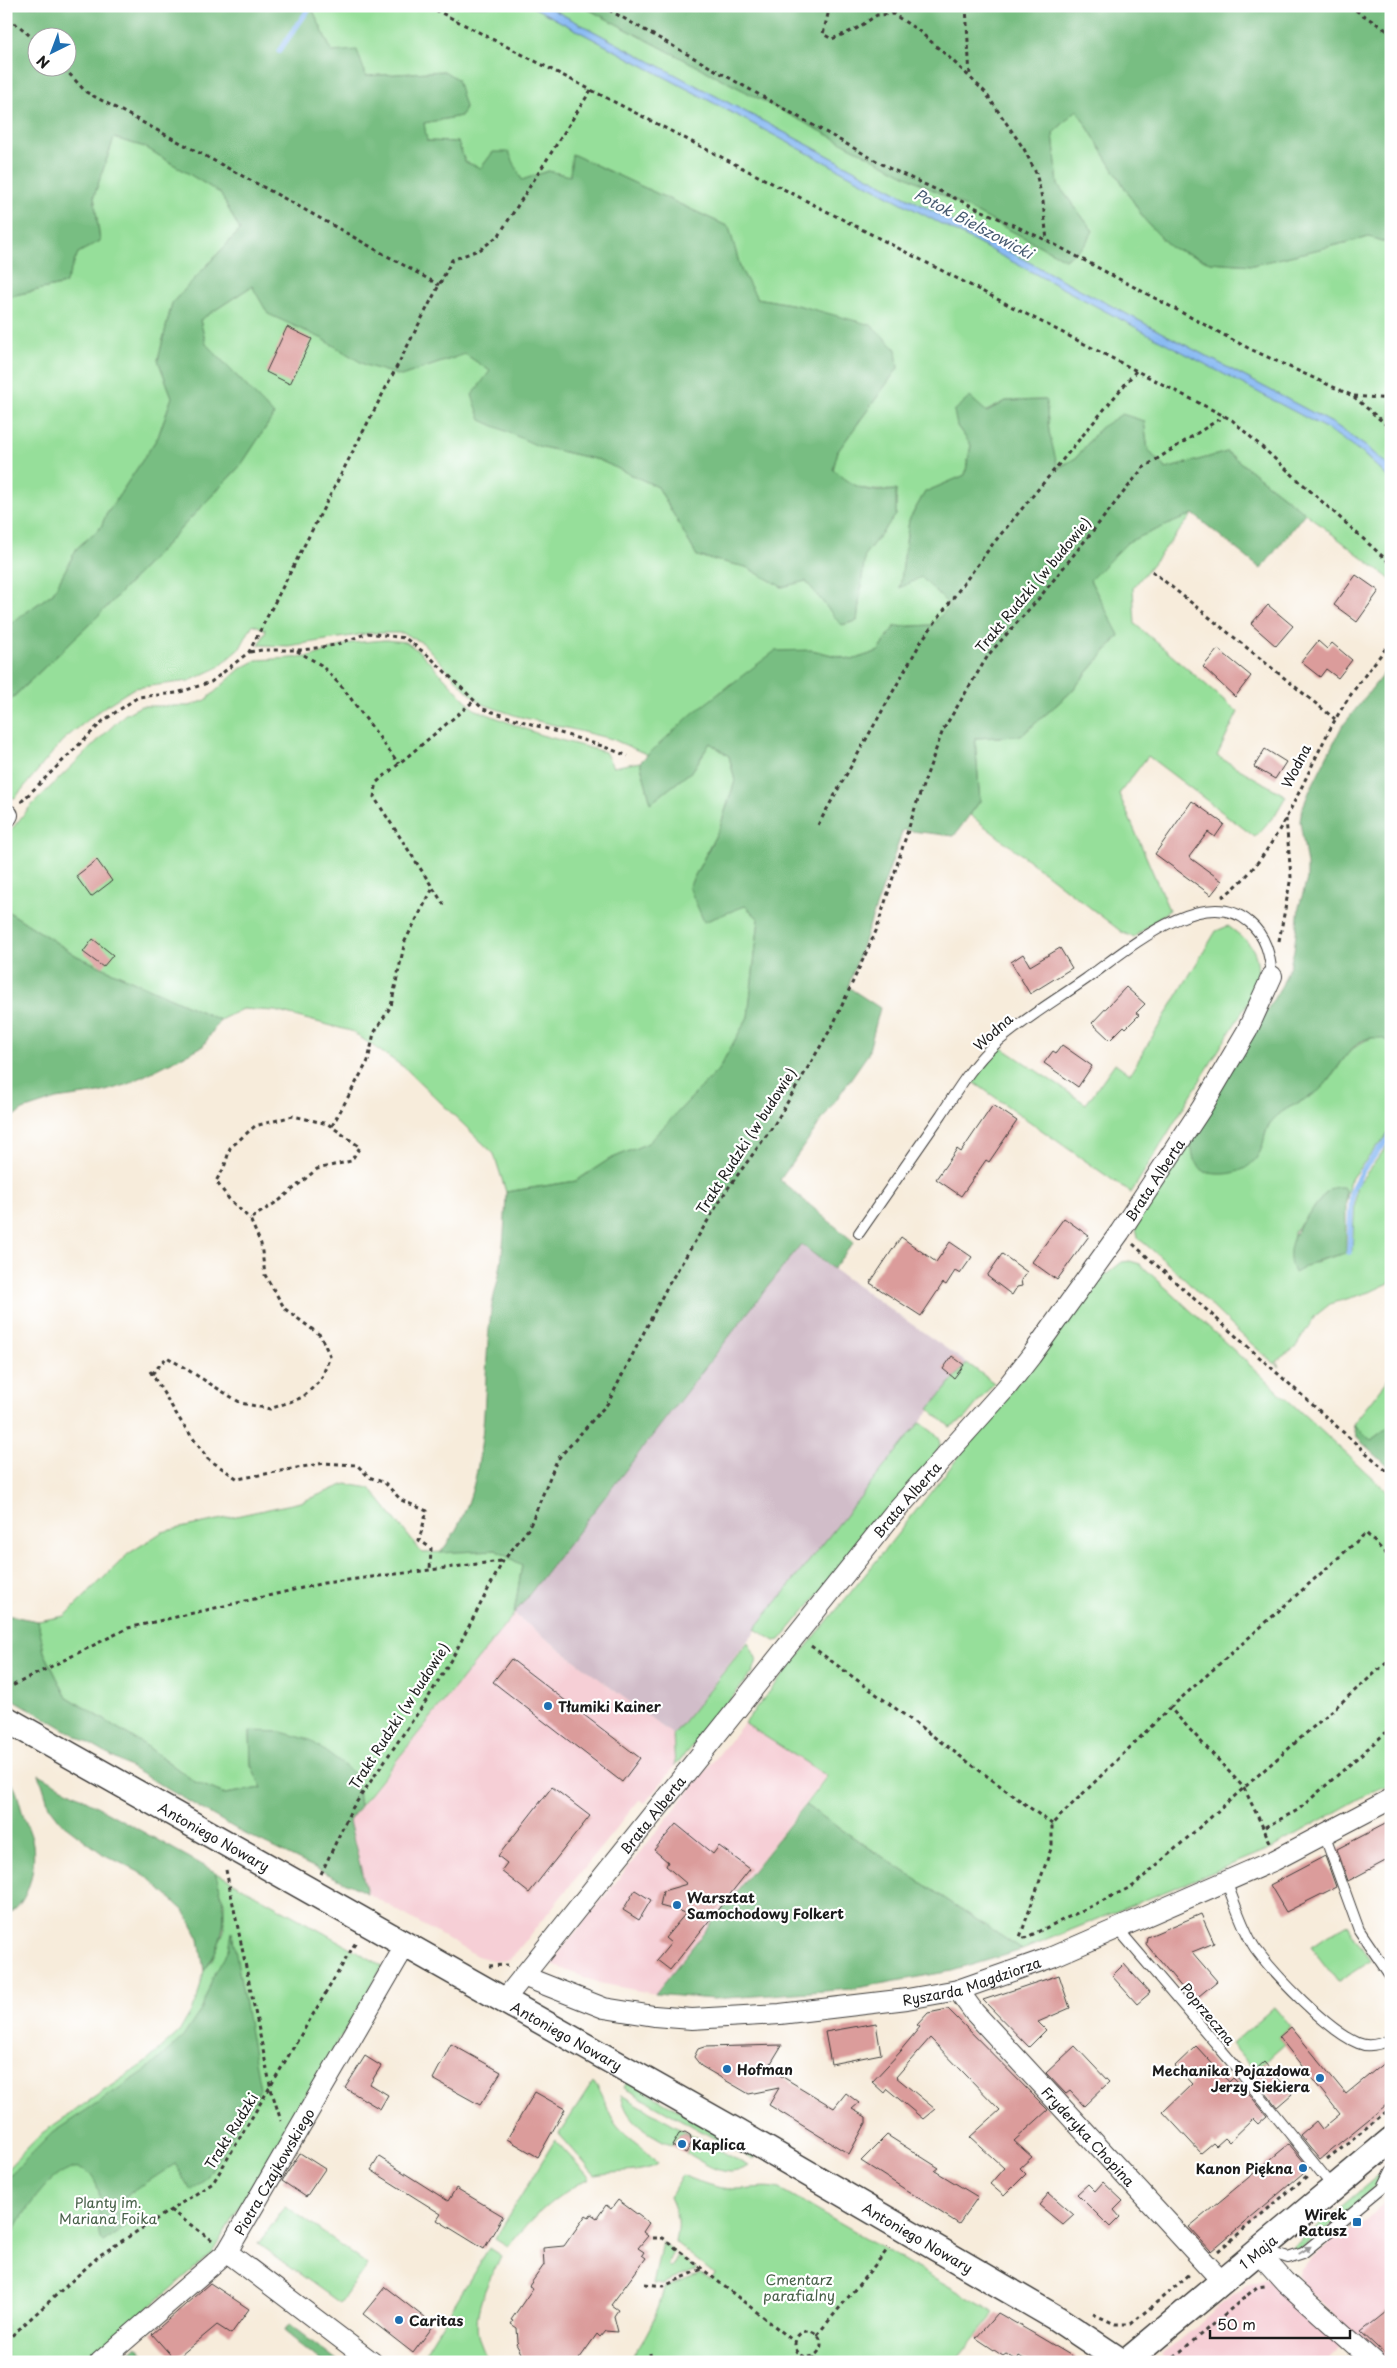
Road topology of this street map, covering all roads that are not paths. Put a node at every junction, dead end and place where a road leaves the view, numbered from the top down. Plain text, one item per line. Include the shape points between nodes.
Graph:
1 (1272, 976) joint
2 (859, 1233) dead end
3 (6, 1719) edge
4 (1391, 1800) edge
5 (1324, 1834) junction
6 (1226, 1881) junction
7 (1118, 1928) junction
8 (405, 1946) junction
9 (529, 1968) junction
10 (1391, 1978) edge
11 (958, 1990) junction
12 (505, 1999) junction
13 (1391, 2039) edge
14 (1391, 2140) edge
15 (1391, 2171) edge
16 (1334, 2188) junction
17 (221, 2247) junction
18 (1258, 2250) junction
19 (1222, 2281) junction
20 (100, 2362) edge
21 (372, 2362) edge
22 (1122, 2362) edge
23 (1126, 2362) edge
24 (1374, 2362) edge

1 - 2 lane, Wodna via 1270,954 1254,925 1242,916 1228,910 1201,911 1170,923 993,1046 969,1074
1 - 9 street, Brata Alberta via 1247,1031 1215,1086 1120,1232 1006,1388 893,1514
3 - 8 street, Antoniego Nowary
4 - 5 street, Ryszarda Magdziorza
5 - 6 street, Ryszarda Magdziorza
5 - 10 lane via 1359,1930
6 - 7 street, Ryszarda Magdziorza
6 - 13 lane via 1254,1946 1327,2023 1359,2044 1379,2045
7 - 11 street, Ryszarda Magdziorza via 1052,1957
7 - 16 lane, Poprzeczna
8 - 12 street, Antoniego Nowary
8 - 17 street, Piotra Czajkowskiego via 289,2146
9 - 11 street, Ryszarda Magdziorza via 604,2008 692,2019 780,2014
9 - 12 street, Brata Alberta
11 - 19 street, Fryderyka Chopina via 974,2012
12 - 22 street, Antoniego Nowary via 1056,2318
14 - 16 street, 1 Maja
18 -> 15 lane via 1288,2258 1303,2253 1383,2187
16 - 18 street, 1 Maja
17 - 20 street, Piotra Czajkowskiego
17 - 21 street
18 - 19 street, 1 Maja
18 - 24 street via 1285,2282
19 - 23 street, 1 Maja

